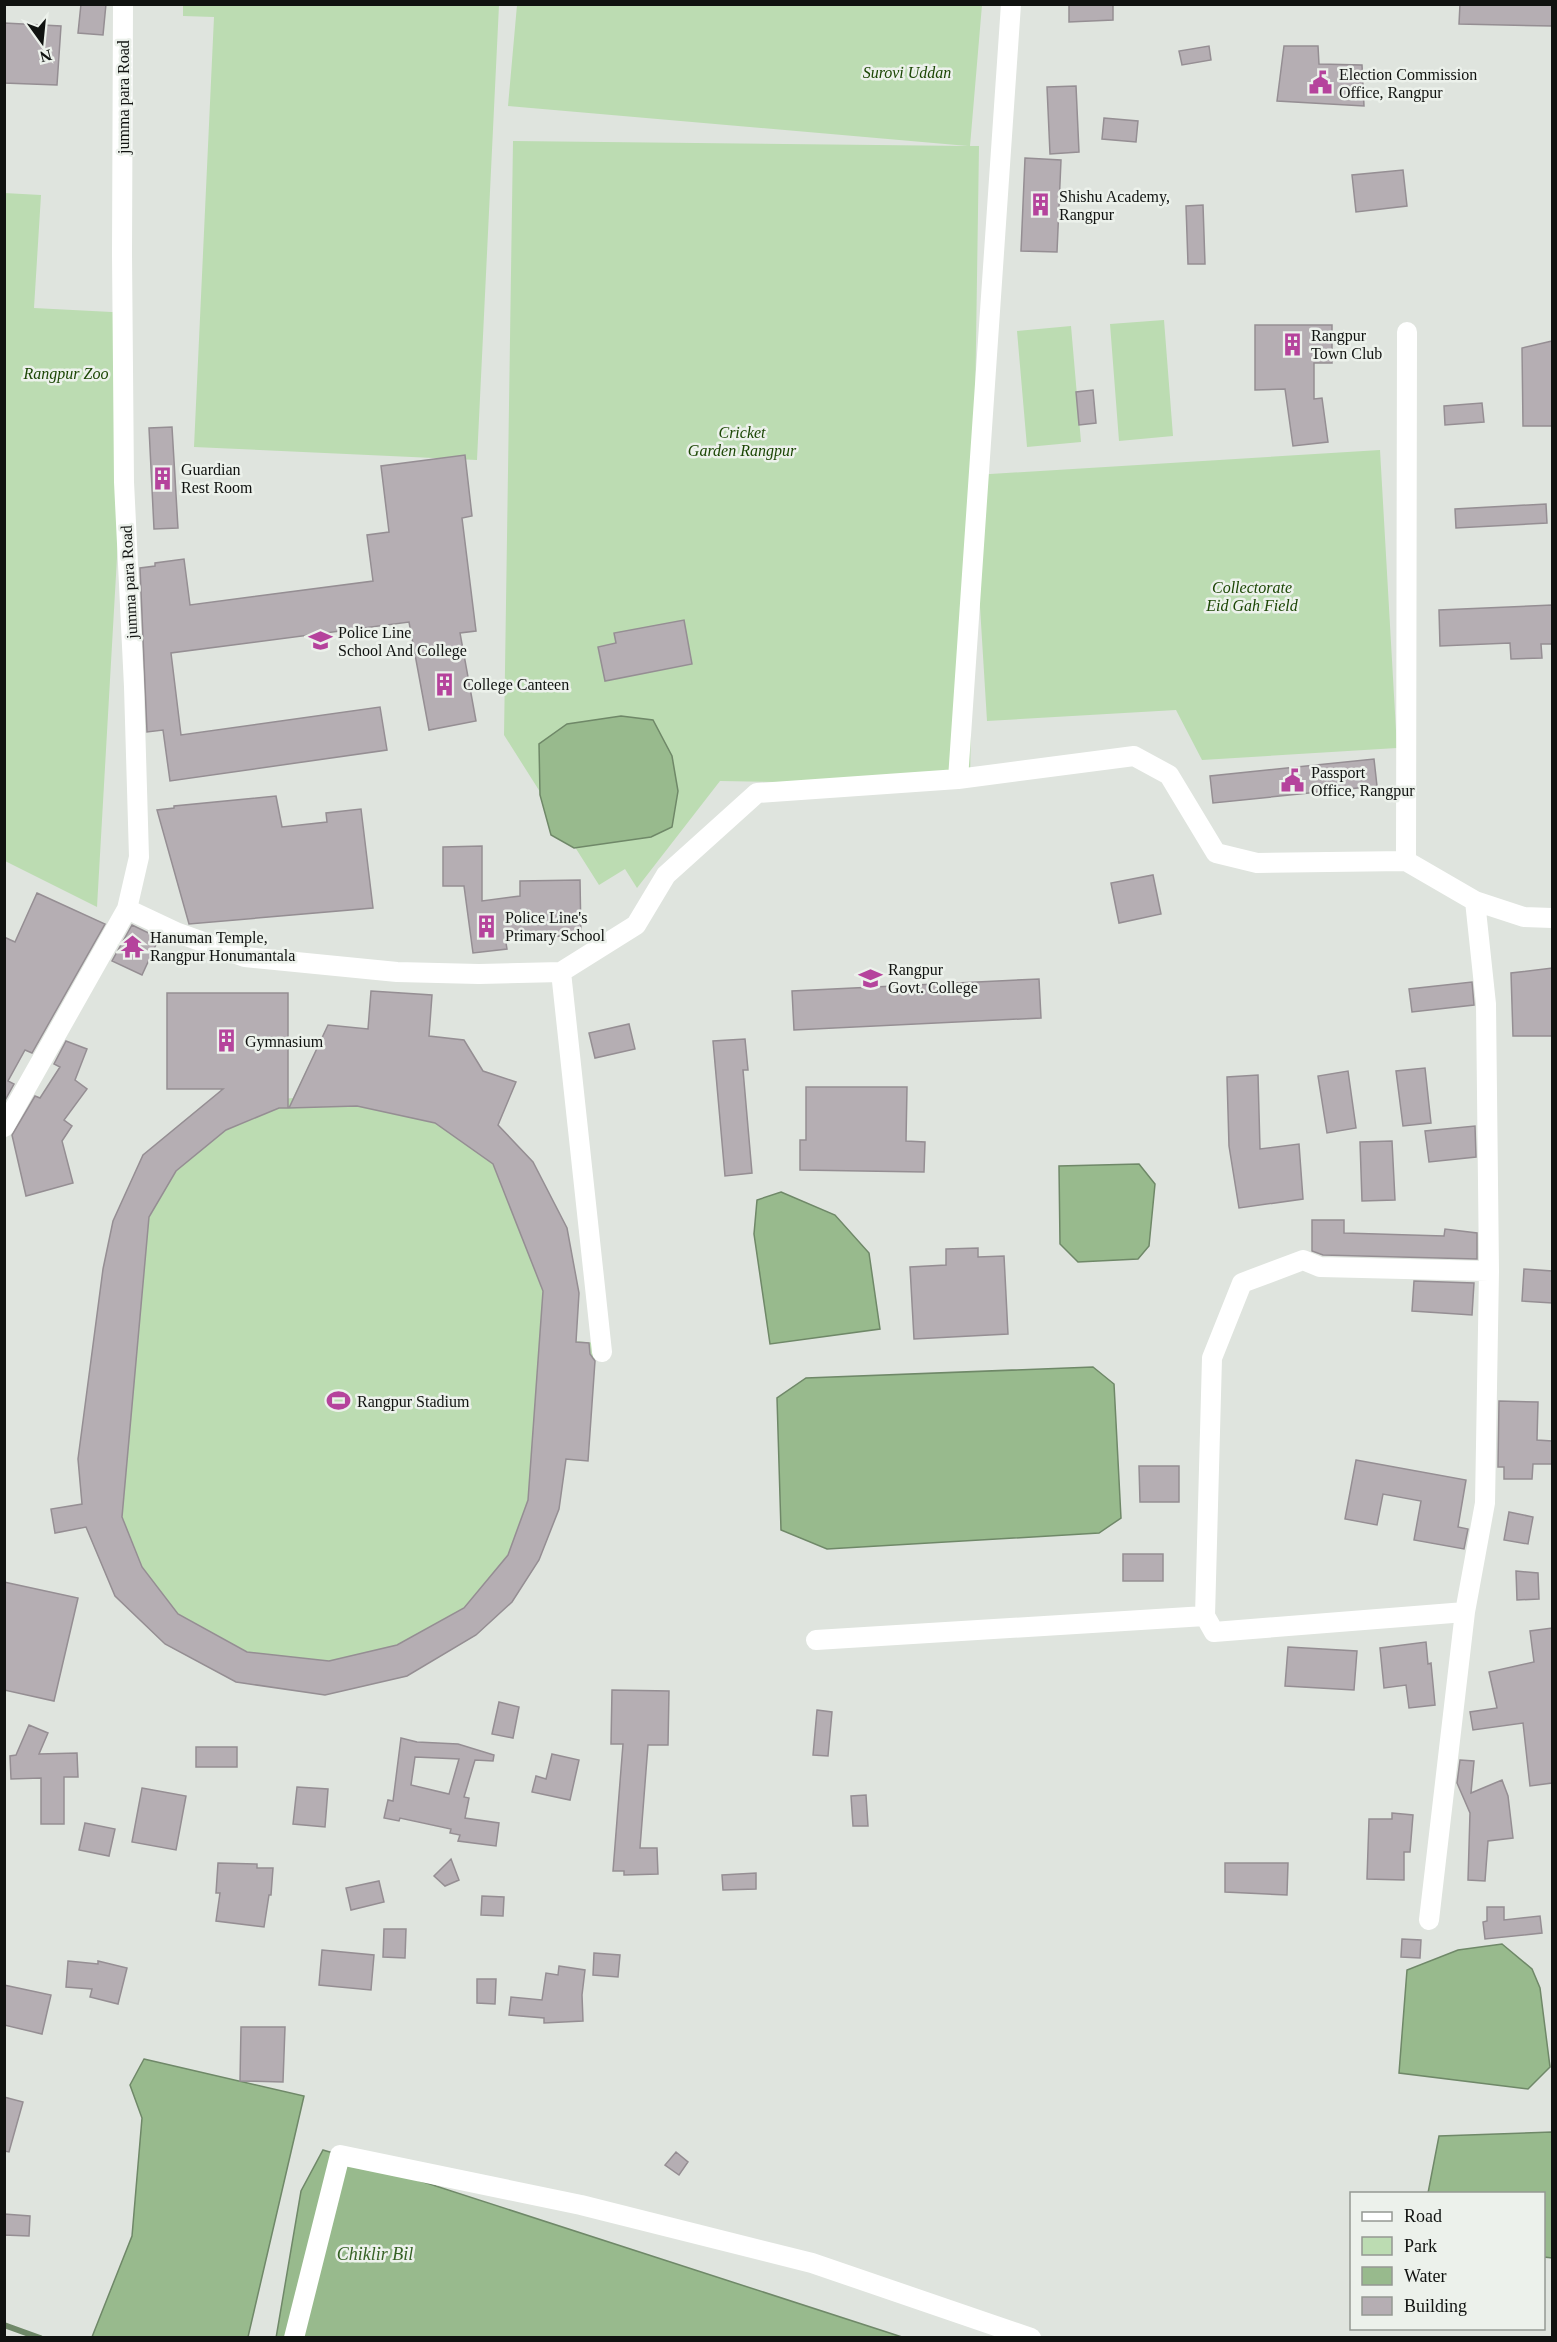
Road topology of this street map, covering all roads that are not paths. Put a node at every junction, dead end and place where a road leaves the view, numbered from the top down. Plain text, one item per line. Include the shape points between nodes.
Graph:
1 (123, 4) edge
2 (1011, 4) edge
3 (1407, 332) dead end
4 (958, 779) junction
5 (1406, 861) junction
6 (1475, 901) junction
7 (127, 909) junction
8 (1552, 918) edge
9 (561, 972) junction
10 (4, 1127) edge
11 (1488, 1271) junction
12 (602, 1352) dead end
13 (1465, 1611) junction
14 (1205, 1616) junction
15 (816, 1640) dead end
16 (1429, 1920) dead end
17 (294, 2337) edge
18 (1031, 2337) edge

1 - 7 street, jumma para Road via 124,482 139,857
2 - 4 street
3 - 5 street
4 - 5 street via 1134,756 1169,775 1216,853 1257,863
4 - 9 street via 757,793 666,875 636,925
5 - 6 street
6 - 8 street via 1524,917
6 - 11 street via 1486,1004
7 - 9 street via 178,933 245,957 398,972
7 - 10 street, jumma para Road
9 - 12 street
11 - 13 street via 1485,1503
11 - 14 street via 1320,1267 1303,1260 1242,1283 1212,1358
13 - 14 street via 1214,1632
13 - 16 street
14 - 15 street
17 - 18 street via 340,2155 581,2205 812,2263

